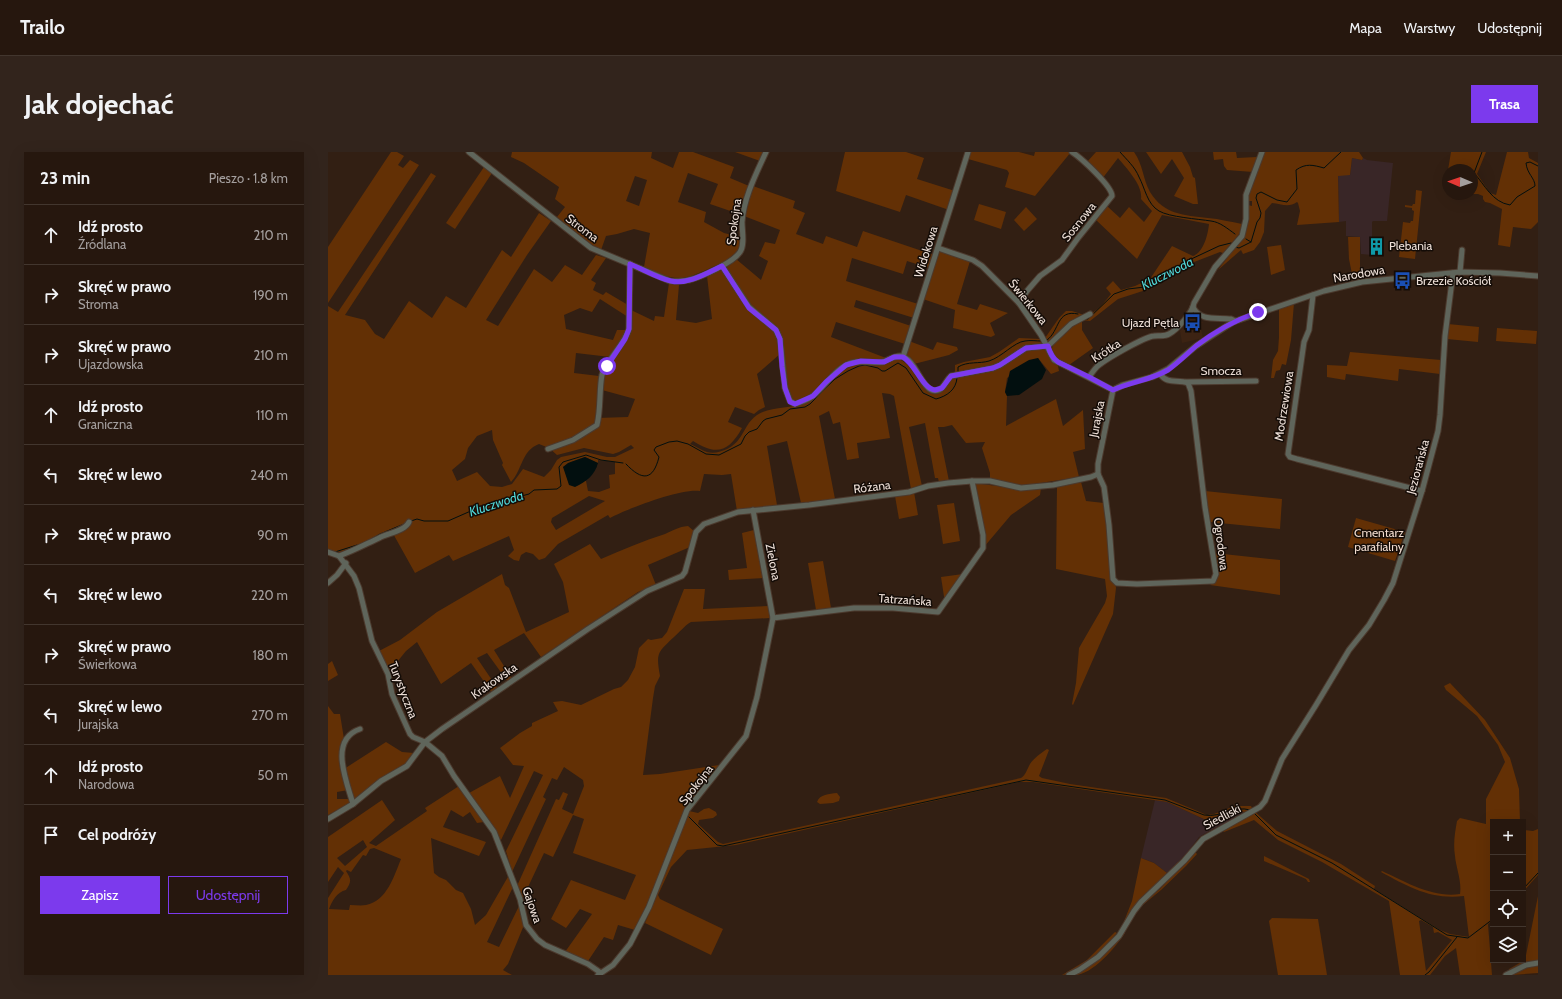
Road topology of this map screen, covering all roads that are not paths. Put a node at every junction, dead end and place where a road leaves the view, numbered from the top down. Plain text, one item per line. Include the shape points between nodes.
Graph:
1 (469, 152) edge
2 (766, 152) edge
3 (968, 152) edge
4 (1072, 152) edge
5 (1262, 152) edge
6 (938, 248) junction
7 (1462, 250) dead end
8 (630, 264) junction
9 (722, 266) junction
10 (1460, 272) junction
11 (1453, 273) junction
12 (1538, 276) edge
13 (1313, 295) junction
14 (1019, 303) junction
15 (1193, 307) junction
16 (1090, 314) dead end
17 (1235, 321) junction
18 (1048, 346) junction
19 (903, 357) junction
20 (1160, 374) junction
21 (1089, 377) junction
22 (1256, 381) dead end
23 (1186, 382) junction
24 (1113, 390) junction
25 (548, 449) dead end
26 (1098, 474) junction
27 (972, 481) junction
28 (1422, 491) junction
29 (753, 510) junction
30 (409, 522) dead end
31 (328, 552) edge
32 (340, 556) junction
33 (346, 563) junction
34 (682, 576) joint
35 (328, 583) edge
36 (773, 618) junction
37 (1349, 650) joint
38 (360, 729) dead end
39 (425, 742) junction
40 (354, 804) junction
41 (328, 818) edge
42 (493, 831) joint
43 (1538, 963) edge
44 (600, 974) edge
45 (1069, 975) edge
46 (1506, 975) edge

1 - 8 street, Stroma via 591,248
2 - 9 street, Spokojna via 745,206 740,252
3 - 6 street, Widokowa
4 - 14 street, Sosnowa via 1109,188 1112,196 1062,260 1040,276
5 - 15 street, Krótka via 1246,195 1246,219 1242,236 1215,267
6 - 14 street, Świerkowa via 973,260 982,266
6 - 19 street, Widokowa
7 - 10 street
8 - 9 street, Stroma via 670,281 681,282
8 - 25 street via 629,329 603,375 597,425 574,440
9 - 19 street via 749,308 776,330 780,339 785,388 790,402 804,401 813,396 846,365 861,361 884,362 894,357
10 - 11 street, Narodowa
10 - 12 street, Narodowa
11 - 13 street, Narodowa via 1362,282
11 - 28 street, Jeziorańska via 1444,345 1440,415
13 - 17 street, Narodowa
13 - 28 street, Modrzewiowa via 1288,454 1298,459
14 - 18 street, Świerkowa
15 - 17 street via 1204,318
15 - 21 street, Krótka via 1176,330 1169,335 1154,336 1113,356 1098,366
16 - 18 street via 1071,324
17 - 20 street, Jurajska via 1206,339
18 - 19 street via 1029,347 997,367 958,374 948,379 939,390 927,387 913,365
18 - 21 street, Świerkowa via 1054,360
20 - 23 street via 1170,381
20 - 24 street, Jurajska
21 - 24 street, Świerkowa
22 - 23 street, Smocza
23 - 26 street, Ogrodowa via 1190,384 1216,574 1213,581 1137,584 1115,582 1104,487
24 - 26 street, Jurajska
26 - 27 street, Różana via 1053,485 1027,488 990,481
27 - 29 street, Różana via 928,486 909,492
27 - 36 street, Tatrzańska via 983,548 938,612 854,608
28 - 37 street, Jeziorańska via 1393,583 1369,625
29 - 34 street, Różana via 738,512 704,524 696,532
29 - 36 street, Zielona
30 - 32 street via 365,546
31 - 32 street
32 - 33 street, Turystyczna
33 - 35 street
33 - 39 street, Turystyczna via 359,588 370,635 389,679 392,694 410,734
34 - 39 street, Krakowska via 647,591 588,629
36 - 44 street, Spokojna via 757,697 746,736 688,810 649,907 631,943 613,965
37 - 45 street, Siedliski via 1282,759 1265,801 1260,807 1203,839 1141,902 1119,936 1098,956
38 - 40 street via 347,739 340,755 341,769
39 - 40 street, Krakowska via 407,766 381,781
39 - 42 street, Turystyczna via 442,756
40 - 41 street, Krakowska
42 - 44 street, Gajowa via 512,876 528,928 544,945 588,964
43 - 46 street via 1526,965

